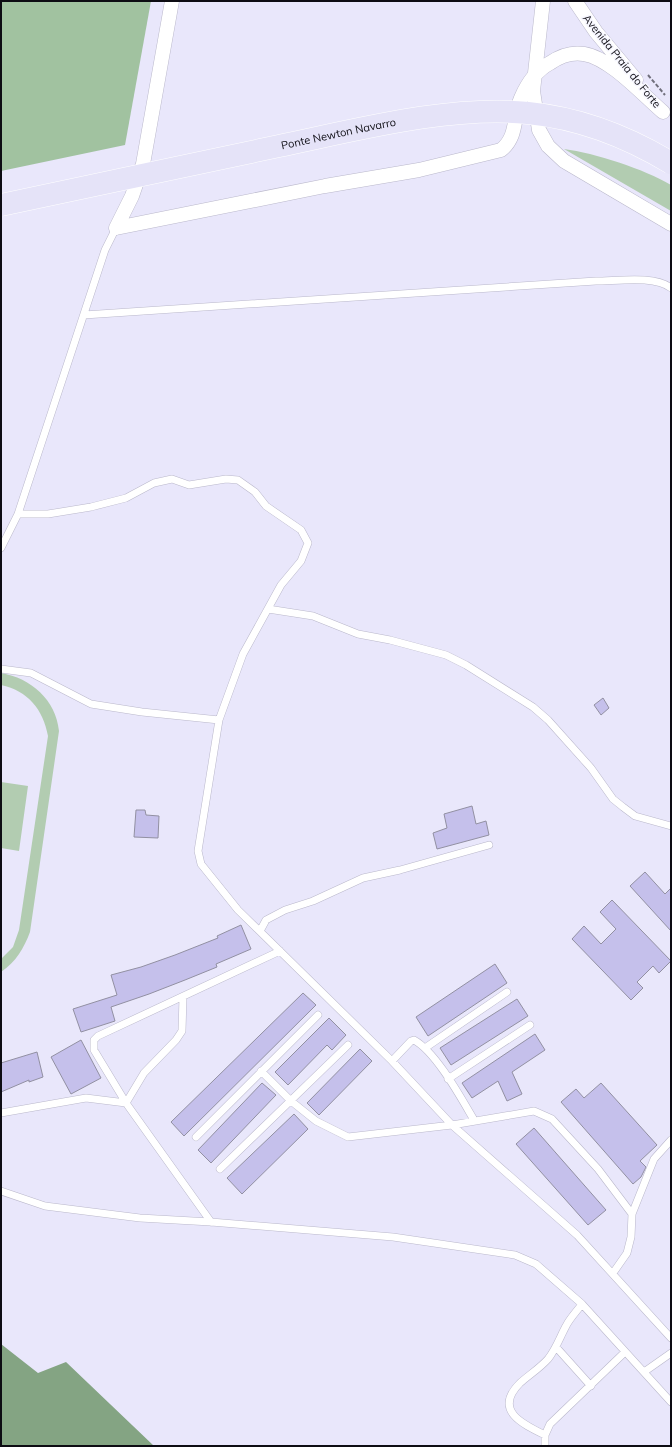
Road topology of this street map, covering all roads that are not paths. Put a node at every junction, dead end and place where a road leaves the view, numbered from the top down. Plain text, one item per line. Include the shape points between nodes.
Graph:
1 (172, 1) edge
2 (543, 1) edge
3 (575, 1) edge
4 (534, 77) junction
5 (667, 116) edge
6 (671, 147) edge
7 (671, 163) edge
8 (1, 196) edge
9 (1, 205) edge
10 (671, 224) edge
11 (116, 228) junction
12 (671, 288) edge
13 (84, 315) junction
14 (18, 514) junction
15 (1, 548) edge
16 (268, 609) junction
17 (1, 669) edge
18 (219, 720) junction
19 (671, 826) edge
20 (489, 845) dead end
21 (260, 931) junction
22 (280, 951) junction
23 (507, 992) dead end
24 (183, 997) junction
25 (318, 1015) dead end
26 (530, 1025) dead end
27 (348, 1045) dead end
28 (425, 1048) junction
29 (392, 1061) junction
30 (261, 1071) junction
31 (448, 1079) junction
32 (291, 1101) junction
33 (126, 1103) junction
34 (1, 1113) edge
35 (474, 1120) junction
36 (452, 1125) junction
37 (196, 1137) dead end
38 (671, 1140) edge
39 (220, 1169) dead end
40 (1, 1190) edge
41 (632, 1214) junction
42 (211, 1222) junction
43 (613, 1273) junction
44 (582, 1304) junction
45 (671, 1338) edge
46 (556, 1347) junction
47 (625, 1352) junction
48 (671, 1353) edge
49 (644, 1372) junction
50 (590, 1386) junction
51 (671, 1402) edge
52 (545, 1435) junction
53 (545, 1446) edge

1 - 11 street via 143,164 132,196
2 - 4 street
3 - 5 street, Avenida Praia do Forte via 596,32
4 - 5 street via 544,66 556,59 569,54 585,54 614,70
4 - 10 street via 534,110 538,130 548,146 569,164
4 - 11 street via 520,98 512,137 501,150 419,170
6 - 8 main road, Ponte Newton Navarro via 653,136 604,115 519,101 460,103 387,114
7 - 9 main road, Ponte Newton Navarro, bridge via 604,130 562,120 529,113 455,114 321,137
11 - 13 lane
12 - 13 lane via 667,284 651,280 596,281
13 - 14 lane
14 - 15 lane
14 - 16 lane via 48,514 91,507 126,498 154,483 172,479 189,485 226,479 238,480 255,492 266,506 301,530 308,543 301,560 281,585
16 - 18 lane via 242,654
16 - 19 lane via 313,616 358,634 446,655 466,665 533,707 548,720 591,768 613,799 623,807 635,816
17 - 18 lane via 31,673 91,704
18 - 21 lane via 198,851 201,864 211,878
20 - 21 lane via 363,878 266,920
21 - 22 lane
22 - 24 lane
22 - 29 lane
23 - 28 lane
24 - 33 lane via 182,1031 144,1073
24 - 33 lane via 94,1040 94,1050
25 - 30 lane
26 - 31 lane
27 - 32 lane
28 - 29 lane via 414,1040 411,1041
28 - 31 lane
29 - 36 lane
30 - 32 lane
30 - 37 lane
31 - 35 lane
32 - 36 lane via 316,1121 348,1137
32 - 39 lane
33 - 34 lane via 86,1098
33 - 42 lane
35 - 36 lane
35 - 41 lane via 534,1111 552,1119 598,1169
36 - 43 lane via 577,1235
38 - 41 lane via 654,1159
40 - 42 lane via 45,1206 140,1218
41 - 43 lane via 627,1253
42 - 44 lane via 393,1237 515,1255 536,1264
43 - 45 lane
44 - 46 lane via 566,1325
44 - 47 lane
46 - 50 lane
46 - 52 lane via 547,1360 511,1394 509,1404 510,1411 517,1419
47 - 49 lane
47 - 50 lane
48 - 49 lane
49 - 51 lane
50 - 52 lane via 550,1424
52 - 53 lane

